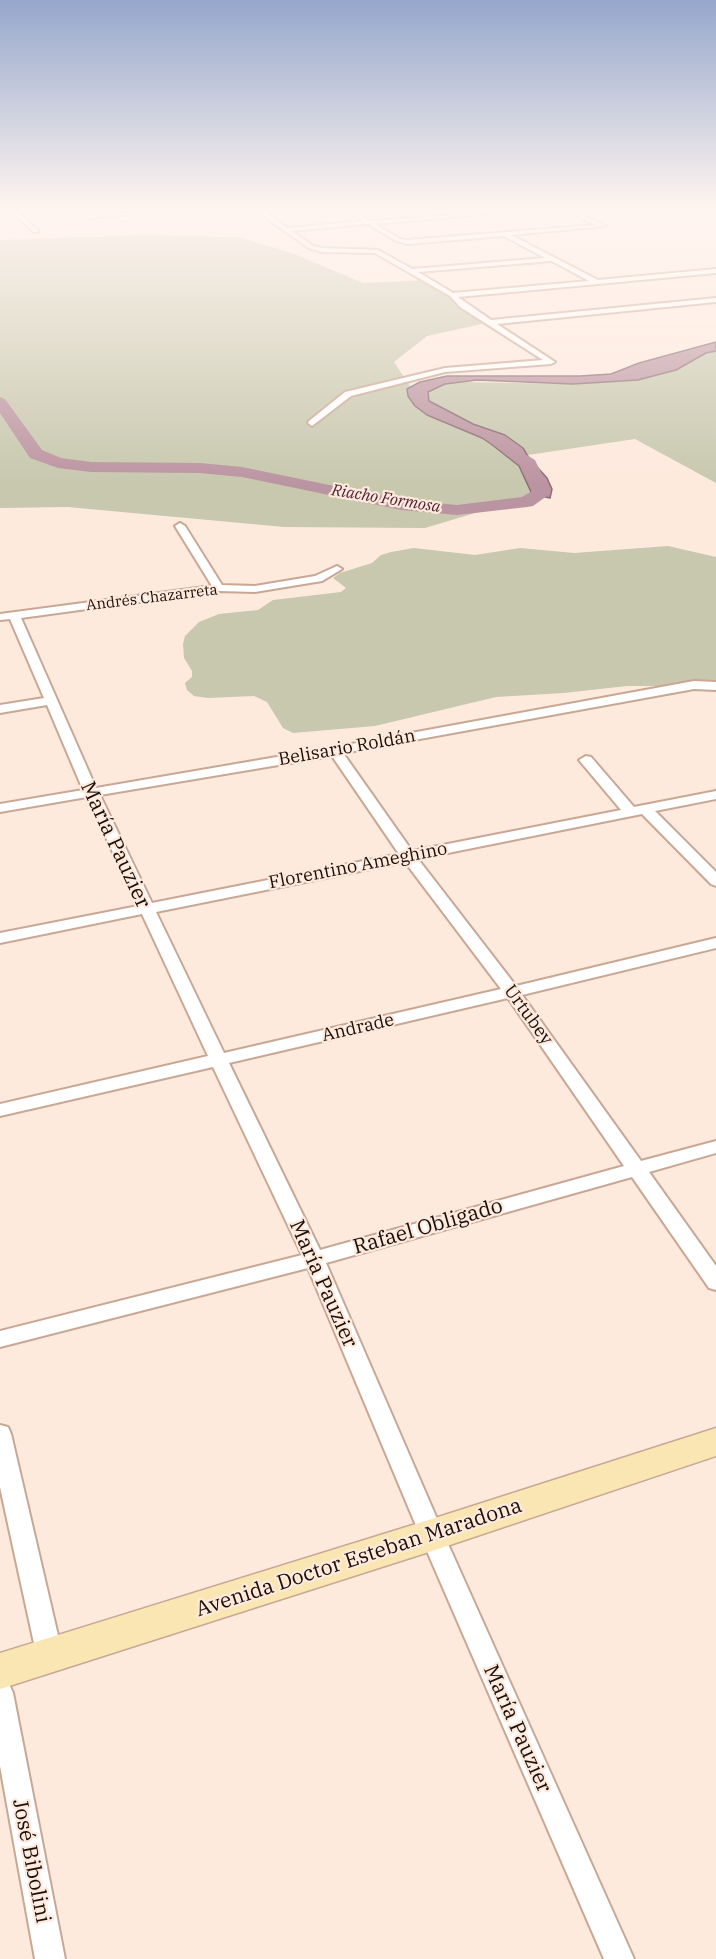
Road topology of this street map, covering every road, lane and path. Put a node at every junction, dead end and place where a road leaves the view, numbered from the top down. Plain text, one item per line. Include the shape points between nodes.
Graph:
1 (459, 301) edge
2 (701, 301) edge
3 (491, 322) junction
4 (312, 423) dead end
5 (180, 526) dead end
6 (337, 569) dead end
7 (219, 588) junction
8 (7, 616) edge
9 (716, 686) edge
10 (51, 701) junction
11 (0, 709) edge
12 (335, 751) junction
13 (586, 760) dead end
14 (91, 792) junction
15 (716, 795) edge
16 (0, 808) edge
17 (647, 811) junction
18 (631, 813) junction
19 (408, 856) junction
20 (716, 881) edge
21 (145, 909) junction
22 (0, 938) edge
23 (716, 943) edge
24 (513, 992) junction
25 (218, 1061) junction
26 (0, 1110) edge
27 (716, 1147) edge
28 (636, 1169) junction
29 (314, 1259) junction
30 (716, 1282) edge
31 (0, 1339) edge
32 (0, 1434) edge
33 (716, 1442) edge
34 (432, 1535) junction
35 (50, 1657) junction
36 (0, 1671) edge
37 (0, 1693) edge
38 (50, 1959) edge
39 (618, 1959) edge

1 - 3 street
2 - 3 street
3 - 4 street via 551,362 445,370 348,394
5 - 7 street
6 - 7 street, Andrés Chazarreta via 318,579 255,589
7 - 8 street, Andrés Chazarreta
8 - 10 street, María Pauzier
9 - 12 street, Belisario Roldán via 694,685
10 - 11 street
10 - 14 street, María Pauzier
12 - 14 street, Belisario Roldán
12 - 19 street, Urtubey
13 - 18 street
14 - 16 street, Belisario Roldán
14 - 21 street, María Pauzier
15 - 17 street, Florentino Ameghino
17 - 18 street, Florentino Ameghino
17 - 20 street
18 - 19 street, Florentino Ameghino
19 - 21 street, Florentino Ameghino
19 - 24 street, Urtubey
21 - 22 street, Florentino Ameghino
21 - 25 street, María Pauzier
23 - 24 street, Andrade
24 - 25 street, Andrade
24 - 28 street, Urtubey
25 - 26 street, Andrade
25 - 29 street, María Pauzier
27 - 28 street, Rafael Obligado
28 - 29 street, Rafael Obligado
28 - 30 street, Urtubey
29 - 31 street, Rafael Obligado
29 - 34 street, María Pauzier
32 - 35 street
33 - 34 main road, Avenida Doctor Esteban Maradona
34 - 35 main road, Avenida Doctor Esteban Maradona
34 - 39 street, María Pauzier
35 - 36 main road, Avenida Doctor Esteban Maradona
37 - 38 street, José Bibolini

